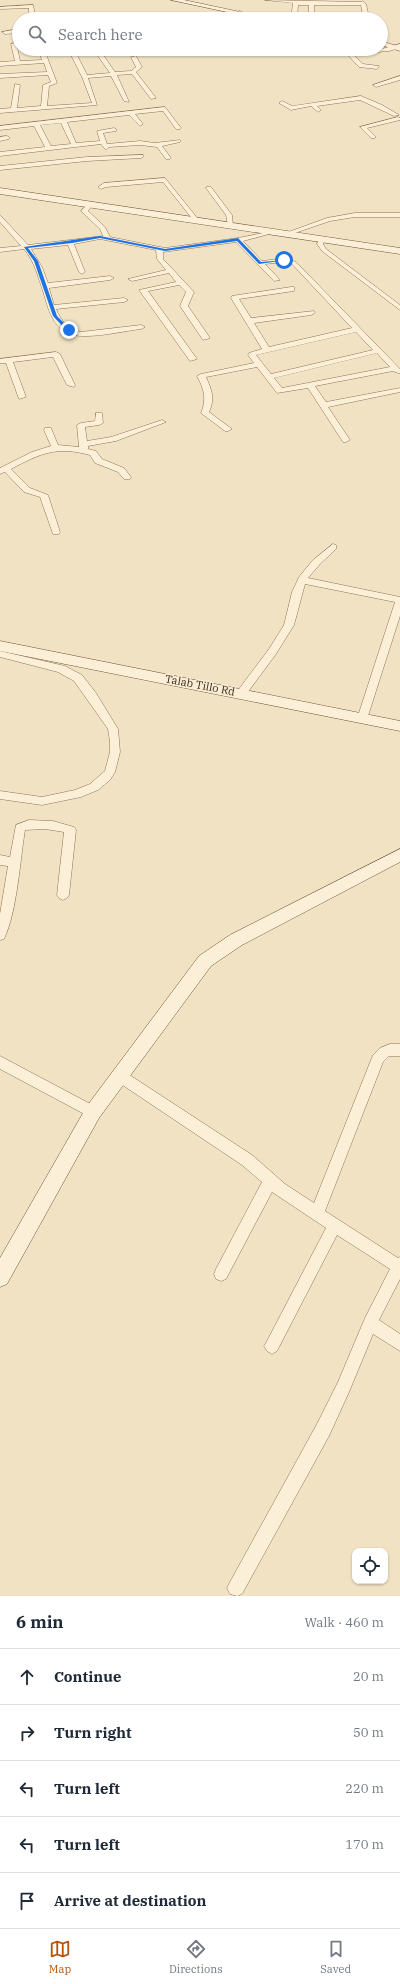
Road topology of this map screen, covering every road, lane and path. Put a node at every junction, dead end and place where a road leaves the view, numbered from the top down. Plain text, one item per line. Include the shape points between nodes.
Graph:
1 (174, 0) edge
2 (267, 0) edge
3 (296, 1) edge
4 (312, 6) junction
5 (0, 8) edge
6 (31, 12) edge
7 (224, 12) edge
8 (295, 12) edge
9 (312, 12) edge
10 (365, 12) edge
11 (5, 32) dead end
12 (12, 32) edge
13 (388, 45) edge
14 (399, 47) edge
15 (388, 48) edge
16 (17, 56) edge
17 (44, 56) edge
18 (74, 56) edge
19 (102, 56) edge
20 (352, 56) edge
21 (134, 57) dead end
22 (45, 60) junction
23 (18, 63) junction
24 (0, 64) edge
25 (377, 67) dead end
26 (133, 72) junction
27 (50, 73) junction
28 (112, 75) junction
29 (0, 76) edge
30 (85, 77) junction
31 (400, 78) edge
32 (376, 84) dead end
33 (17, 85) dead end
34 (153, 98) dead end
35 (127, 101) dead end
36 (282, 103) dead end
37 (65, 106) junction
38 (44, 108) junction
39 (14, 110) junction
40 (0, 111) edge
41 (130, 112) junction
42 (398, 117) edge
43 (72, 119) junction
44 (63, 120) junction
45 (36, 124) junction
46 (140, 124) dead end
47 (0, 128) edge
48 (178, 128) dead end
49 (114, 130) dead end
50 (373, 137) dead end
51 (178, 141) dead end
52 (104, 144) junction
53 (158, 144) junction
54 (74, 145) junction
55 (49, 148) junction
56 (0, 154) edge
57 (142, 156) dead end
58 (110, 157) junction
59 (168, 158) dead end
60 (0, 168) edge
61 (101, 187) dead end
62 (209, 188) dead end
63 (0, 191) edge
64 (90, 204) junction
65 (400, 215) edge
66 (0, 217) edge
67 (196, 220) junction
68 (231, 225) junction
69 (271, 232) junction
70 (286, 234) junction
71 (108, 239) junction
72 (322, 239) junction
73 (238, 240) junction
74 (70, 242) junction
75 (26, 247) junction
76 (158, 249) junction
77 (0, 250) edge
78 (400, 252) edge
79 (260, 264) junction
80 (170, 271) junction
81 (82, 272) dead end
82 (110, 278) dead end
83 (132, 278) dead end
84 (276, 280) dead end
85 (181, 283) junction
86 (44, 286) junction
87 (291, 289) dead end
88 (124, 300) dead end
89 (52, 307) junction
90 (400, 308) edge
91 (311, 313) dead end
92 (249, 321) junction
93 (141, 327) dead end
94 (357, 329) junction
95 (206, 338) dead end
96 (267, 350) junction
97 (377, 351) junction
98 (193, 359) dead end
99 (9, 360) junction
100 (0, 361) edge
101 (259, 364) junction
102 (397, 367) edge
103 (269, 377) junction
104 (71, 385) dead end
105 (311, 386) junction
106 (400, 390) edge
107 (22, 397) dead end
108 (324, 405) junction
109 (99, 415) dead end
110 (162, 422) dead end
111 (228, 429) dead end
112 (48, 430) dead end
113 (346, 440) dead end
114 (55, 447) junction
115 (84, 448) junction
116 (3, 469) edge
117 (127, 477) dead end
118 (56, 532) dead end
119 (333, 547) dead end
120 (302, 580) junction
121 (400, 601) edge
122 (0, 646) edge
123 (0, 654) edge
124 (241, 693) junction
125 (362, 718) junction
126 (400, 726) edge
127 (0, 795) edge
128 (400, 855) edge
129 (0, 860) edge
130 (14, 863) junction
131 (63, 895) dead end
132 (0, 935) edge
133 (400, 1050) edge
134 (0, 1062) edge
135 (120, 1076) junction
136 (93, 1112) junction
137 (271, 1180) junction
138 (317, 1214) junction
139 (335, 1225) junction
140 (399, 1266) edge
141 (221, 1274) dead end
142 (0, 1277) edge
143 (370, 1323) junction
144 (400, 1343) edge
145 (272, 1346) dead end
146 (236, 1588) dead end

1 - 7 street
2 - 3 street
3 - 4 street
3 - 8 street
4 - 9 street
4 - 10 street via 364,5
5 - 6 street via 30,6
11 - 12 street
13 - 14 street
14 - 15 street
16 - 23 street
17 - 22 street
18 - 30 street
19 - 28 street
20 - 25 street via 361,66
21 - 26 street via 139,67
22 - 23 street
22 - 27 street
23 - 24 street
26 - 28 street
26 - 34 street
27 - 29 street
27 - 38 street via 54,83 46,85
28 - 30 street
28 - 35 street
30 - 37 street via 95,104
31 - 32 street
33 - 39 street
36 - 42 street via 291,108 311,104 316,108 361,98
37 - 38 street
37 - 43 street
38 - 39 street
39 - 40 street
41 - 43 street
41 - 46 street
41 - 48 street via 164,109
42 - 50 street via 363,127
43 - 44 street
44 - 45 street
44 - 54 street
45 - 47 street
45 - 55 street
49 - 52 street via 99,132
51 - 53 street
52 - 53 street
52 - 54 street
52 - 58 street
53 - 59 street
54 - 55 street
55 - 56 street
57 - 58 street
58 - 60 street
61 - 67 street via 165,180
62 - 68 street via 229,215
63 - 64 street
64 - 67 street
64 - 71 street via 84,212 103,228
65 - 70 street via 355,215 330,219
66 - 75 street
67 - 68 street
68 - 69 street
69 - 70 street
69 - 73 street
70 - 72 street
71 - 74 street via 96,237
71 - 76 street
72 - 78 street
72 - 90 street via 320,244 324,250
73 - 76 street via 168,250
73 - 79 street
74 - 75 street
74 - 81 street
75 - 77 street
75 - 86 street via 36,261
76 - 80 street via 159,258
79 - 84 street
79 - 94 street via 290,261
80 - 83 street
80 - 85 street
82 - 86 street
85 - 95 street via 190,292 184,306
85 - 98 street via 143,290
86 - 89 street
87 - 92 street via 235,297
88 - 89 street
89 - 93 street via 58,322 77,334
91 - 92 street
92 - 96 street
94 - 96 street
94 - 97 street
96 - 101 street via 252,354
97 - 102 street
97 - 103 street
99 - 100 street
99 - 104 street via 56,354
99 - 107 street
101 - 103 street
101 - 111 street via 201,376 208,389 209,403 205,413
102 - 105 street
103 - 105 street via 280,391
105 - 108 street
106 - 108 street
108 - 113 street
109 - 115 street via 99,423 81,425
110 - 115 street
112 - 114 street
114 - 115 street
114 - 116 street via 33,454
115 - 117 street via 95,454 100,461 121,470
116 - 118 street via 27,490 44,495
119 - 120 street via 311,567
120 - 121 street
120 - 124 street via 290,624
121 - 125 street
122 - 124 street, Talab Tillo Rd
123 - 127 street via 61,669 78,678 113,729 115,742 110,772 94,787 77,794 42,801
124 - 125 street, Talab Tillo Rd
125 - 126 street, Talab Tillo Rd
128 - 135 street via 236,940 205,961
129 - 130 street
130 - 131 street via 20,828 23,825 29,823 68,829 71,834
130 - 132 street
133 - 138 street via 388,1050 380,1054
134 - 136 street
135 - 136 street
135 - 137 street via 241,1156
136 - 142 street
137 - 138 street
137 - 141 street
138 - 139 street
139 - 140 street
139 - 145 street
140 - 143 street
143 - 144 street
143 - 146 street via 323,1430

